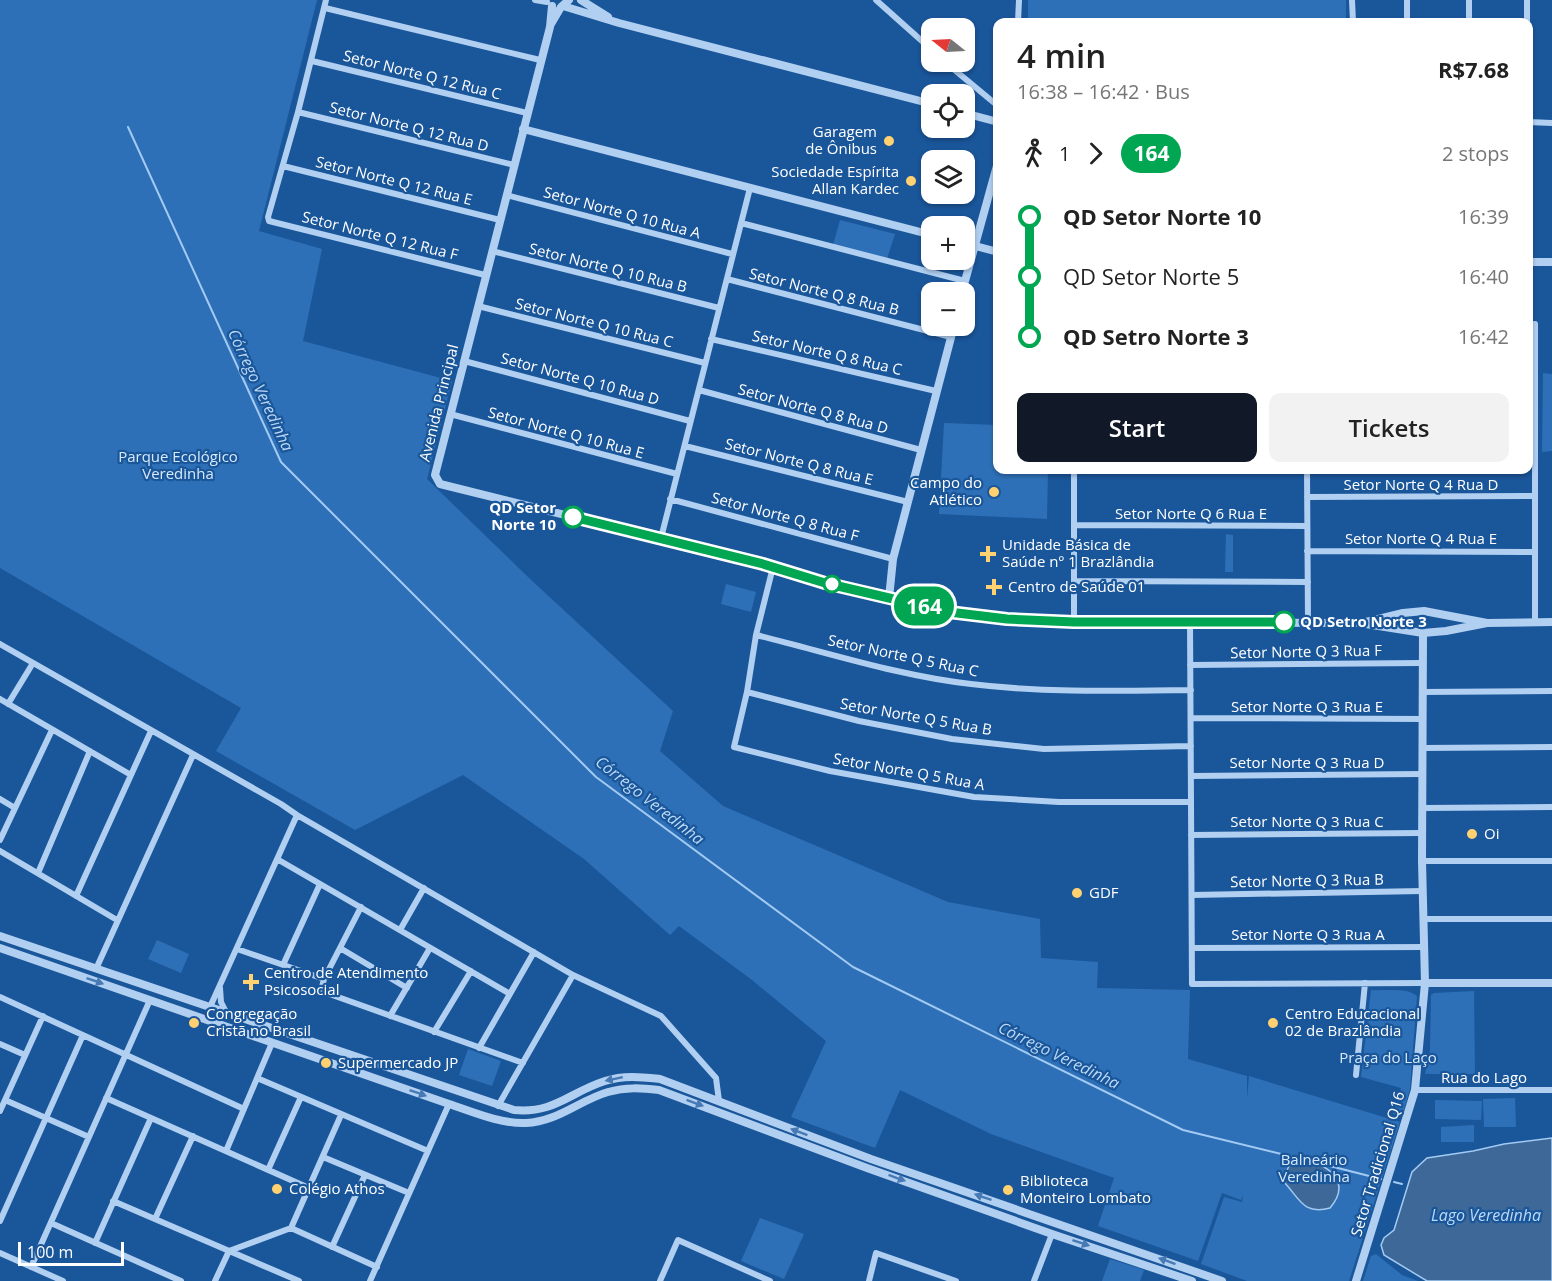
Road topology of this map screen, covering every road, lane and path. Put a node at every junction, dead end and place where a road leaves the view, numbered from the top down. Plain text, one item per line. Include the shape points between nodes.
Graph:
1 (327, 0) edge
2 (535, 0) edge
3 (581, 0) edge
4 (876, 0) edge
5 (1019, 0) edge
6 (1352, 0) edge
7 (1407, 0) edge
8 (1469, 0) edge
9 (1527, 0) edge
10 (556, 3) edge
11 (325, 8) junction
12 (1018, 18) edge
13 (1353, 18) edge
14 (1407, 18) edge
15 (1469, 18) edge
16 (1527, 18) edge
17 (619, 23) junction
18 (921, 40) edge
19 (312, 60) junction
20 (540, 60) junction
21 (957, 72) edge
22 (921, 101) edge
23 (993, 102) edge
24 (298, 112) junction
25 (527, 113) junction
26 (975, 116) edge
27 (993, 121) edge
28 (1533, 122) edge
29 (1552, 123) edge
30 (523, 129) junction
31 (514, 165) junction
32 (283, 166) junction
33 (993, 180) edge
34 (750, 188) junction
35 (506, 195) junction
36 (500, 220) junction
37 (741, 223) junction
38 (921, 232) edge
39 (975, 242) edge
40 (975, 246) edge
41 (492, 251) junction
42 (993, 251) edge
43 (732, 254) junction
44 (1533, 262) edge
45 (1552, 262) edge
46 (968, 270) edge
47 (485, 274) junction
48 (727, 279) junction
49 (965, 281) joint
50 (478, 306) junction
51 (719, 308) junction
52 (951, 337) joint
53 (711, 339) junction
54 (464, 361) junction
55 (705, 363) junction
56 (699, 390) junction
57 (936, 391) junction
58 (450, 414) junction
59 (690, 421) junction
60 (685, 446) junction
61 (921, 450) junction
62 (1533, 457) edge
63 (677, 474) junction
64 (1074, 474) edge
65 (1307, 474) edge
66 (1535, 496) junction
67 (1307, 497) junction
68 (670, 499) junction
69 (908, 502) junction
70 (1074, 525) junction
71 (1307, 526) junction
72 (661, 538) junction
73 (1308, 551) junction
74 (1535, 552) junction
75 (893, 559) junction
76 (773, 567) junction
77 (1074, 581) junction
78 (1308, 582) junction
79 (889, 598) junction
80 (1403, 613) junction
81 (1446, 614) junction
82 (1074, 622) junction
83 (1190, 622) junction
84 (1308, 622) junction
85 (1487, 622) junction
86 (1535, 622) junction
87 (1552, 622) edge
88 (1362, 623) junction
89 (1404, 631) junction
90 (1446, 631) junction
91 (1423, 633) junction
92 (756, 635) junction
93 (0, 644) edge
94 (33, 663) junction
95 (1422, 663) junction
96 (1190, 665) junction
97 (1191, 690) junction
98 (1552, 691) edge
99 (747, 692) junction
100 (1422, 692) junction
101 (0, 699) edge
102 (8, 704) junction
103 (1191, 718) junction
104 (1423, 719) junction
105 (52, 730) junction
106 (150, 731) junction
107 (1191, 746) junction
108 (1552, 747) edge
109 (1422, 748) junction
110 (90, 752) junction
111 (193, 755) junction
112 (1422, 774) junction
113 (131, 775) junction
114 (1191, 776) junction
115 (0, 799) edge
116 (1191, 802) junction
117 (1552, 807) edge
118 (15, 808) junction
119 (1422, 808) junction
120 (297, 815) junction
121 (1422, 833) junction
122 (1191, 835) junction
123 (0, 840) edge
124 (0, 851) edge
125 (277, 859) junction
126 (1422, 861) junction
127 (1552, 861) edge
128 (38, 873) junction
129 (320, 884) junction
130 (424, 888) junction
131 (1423, 891) junction
132 (1192, 895) junction
133 (76, 896) junction
134 (361, 907) junction
135 (1552, 919) edge
136 (117, 920) junction
137 (1423, 920) junction
138 (400, 930) junction
139 (0, 936) edge
140 (1424, 947) junction
141 (0, 948) edge
142 (340, 948) junction
143 (430, 948) junction
144 (1192, 948) junction
145 (237, 949) junction
146 (47, 952) junction
147 (534, 952) junction
148 (64, 958) junction
149 (41, 963) junction
150 (283, 965) junction
151 (60, 969) junction
152 (96, 969) junction
153 (471, 971) junction
154 (573, 975) junction
155 (324, 979) junction
156 (1425, 982) junction
157 (1365, 983) junction
158 (1552, 983) edge
159 (220, 988) junction
160 (407, 988) junction
161 (510, 994) junction
162 (0, 997) edge
163 (150, 1000) junction
164 (210, 1007) junction
165 (226, 1013) junction
166 (43, 1016) junction
167 (390, 1016) junction
168 (434, 1032) junction
169 (288, 1034) junction
170 (83, 1035) junction
171 (272, 1043) junction
172 (0, 1044) edge
173 (283, 1046) junction
174 (479, 1048) junction
175 (126, 1054) junction
176 (25, 1055) junction
177 (371, 1063) junction
178 (523, 1063) junction
179 (390, 1069) junction
180 (366, 1075) junction
181 (1356, 1075) dead end
182 (257, 1078) junction
183 (384, 1082) junction
184 (1415, 1090) junction
185 (1552, 1090) edge
186 (301, 1097) junction
187 (106, 1098) junction
188 (5, 1100) junction
189 (484, 1101) junction
190 (719, 1101) junction
191 (449, 1104) junction
192 (497, 1106) junction
193 (244, 1109) junction
194 (540, 1110) junction
195 (0, 1112) edge
196 (479, 1113) junction
197 (341, 1115) junction
198 (46, 1118) junction
199 (151, 1118) junction
200 (493, 1118) junction
201 (542, 1120) junction
202 (193, 1136) junction
203 (89, 1137) junction
204 (226, 1151) junction
205 (428, 1151) junction
206 (322, 1157) junction
207 (869, 1163) junction
208 (268, 1170) junction
209 (365, 1175) junction
210 (309, 1188) junction
211 (409, 1193) junction
212 (113, 1201) junction
213 (155, 1219) junction
214 (0, 1221) edge
215 (51, 1223) junction
216 (291, 1228) junction
217 (1052, 1233) junction
218 (95, 1243) junction
219 (332, 1247) junction
220 (1130, 1248) junction
221 (229, 1251) junction
222 (0, 1253) edge
223 (1144, 1253) junction
224 (1126, 1258) junction
225 (1141, 1263) junction
226 (31, 1267) junction
227 (377, 1267) junction
228 (63, 1281) edge
229 (181, 1281) edge
230 (215, 1281) edge
231 (299, 1281) edge
232 (370, 1281) edge
233 (660, 1281) edge
234 (770, 1281) edge
235 (869, 1281) edge
236 (956, 1281) edge
237 (1034, 1281) edge
238 (1192, 1281) edge
239 (1222, 1281) edge
240 (1356, 1281) edge

1 - 11 street
2 - 10 street
3 - 17 street
4 - 18 street
5 - 12 street
6 - 13 street
7 - 14 street
8 - 15 street
9 - 16 street
10 - 17 street
10 - 20 street, Avenida Principal
11 - 19 street
11 - 20 street
17 - 22 street
19 - 24 street
19 - 25 street, Setor Norte Q 12 Rua C
20 - 25 street, Avenida Principal
21 - 23 street
24 - 31 street, Setor Norte Q 12 Rua D
24 - 32 street
25 - 30 street, Avenida Principal
26 - 27 street
28 - 29 street
30 - 31 street, Avenida Principal
30 - 34 street
31 - 35 street, Avenida Principal
32 - 36 street, Setor Norte Q 12 Rua E
32 - 47 street, Setor Norte Q 12 Rua F via 269,221
33 - 39 street
34 - 37 street
34 - 38 street
35 - 36 street, Avenida Principal
35 - 43 street, Setor Norte Q 10 Rua A
36 - 41 street, Avenida Principal
37 - 43 street
37 - 49 street
40 - 42 street
41 - 47 street, Avenida Principal
41 - 51 street, Setor Norte Q 10 Rua B
43 - 48 street
44 - 45 street
46 - 49 street
47 - 50 street, Avenida Principal
48 - 51 street
48 - 52 street, Setor Norte Q 8 Rua B
50 - 54 street, Avenida Principal
50 - 55 street, Setor Norte Q 10 Rua C
51 - 53 street
52 - 57 street
53 - 55 street
53 - 57 street, Setor Norte Q 8 Rua C
54 - 58 street, Avenida Principal
54 - 59 street, Setor Norte Q 10 Rua D
55 - 56 street
56 - 59 street
56 - 61 street, Setor Norte Q 8 Rua D
57 - 61 street
58 - 63 street, Setor Norte Q 10 Rua E
58 - 72 street, Avenida Principal via 435,475 440,484
59 - 60 street
60 - 63 street
60 - 69 street, Setor Norte Q 8 Rua E
61 - 69 street
62 - 66 street
63 - 68 street
64 - 70 street
65 - 67 street
66 - 67 street, Setor Norte Q 4 Rua D
66 - 74 street
67 - 71 street
68 - 72 street
68 - 75 street, Setor Norte Q 8 Rua F
69 - 75 street
70 - 71 street, Setor Norte Q 6 Rua E
70 - 77 street
71 - 73 street
72 - 76 street, Avenida Principal
73 - 74 street, Setor Norte Q 4 Rua E
73 - 78 street
74 - 86 street
75 - 79 street
76 - 79 street, Avenida Principal
76 - 92 street
77 - 78 street
77 - 82 street
78 - 84 street
79 - 82 street, Avenida Principal via 949,612
80 - 81 street, Avenida Principal
80 - 88 street, Avenida Principal
80 - 89 street via 1399,626
81 - 85 street, Avenida Principal
81 - 90 street via 1451,622
82 - 83 street, Avenida Principal
83 - 84 street, Avenida Principal
83 - 96 street
84 - 88 street, Avenida Principal
85 - 86 street
85 - 90 street
86 - 87 street
88 - 89 street
89 - 91 street
90 - 91 street
91 - 95 street, Setor Tradicional Q16
92 - 97 street, Setor Norte Q 5 Rua C via 969,684 1048,691
92 - 99 street
93 - 94 street
94 - 102 street
94 - 106 street
95 - 96 street, Setor Norte Q 3 Rua F
95 - 100 street, Setor Tradicional Q16
96 - 97 street
97 - 103 street
98 - 100 street
99 - 107 street, Setor Norte Q 5 Rua B via 859,721 952,739 1044,749
99 - 116 street, Setor Norte Q 5 Rua A via 734,747 830,771 974,797 1059,802
100 - 104 street, Setor Tradicional Q16
101 - 102 street
102 - 105 street
103 - 104 street, Setor Norte Q 3 Rua E
103 - 107 street
104 - 109 street, Setor Tradicional Q16
105 - 110 street
105 - 118 street
106 - 111 street
106 - 113 street
107 - 114 street
108 - 109 street
109 - 112 street, Setor Tradicional Q16
110 - 113 street
110 - 128 street
111 - 120 street
111 - 136 street
112 - 114 street, Setor Norte Q 3 Rua D
112 - 119 street, Setor Tradicional Q16
113 - 133 street
114 - 116 street
115 - 118 street
116 - 122 street
117 - 119 street
118 - 123 street
119 - 121 street, Setor Tradicional Q16
120 - 125 street
120 - 130 street
121 - 122 street, Setor Norte Q 3 Rua C
121 - 126 street, Setor Tradicional Q16
122 - 132 street
124 - 128 street
125 - 129 street
125 - 145 street
126 - 127 street
126 - 131 street, Setor Tradicional Q16
128 - 133 street
129 - 134 street
129 - 150 street
130 - 138 street
130 - 147 street
131 - 132 street, Setor Norte Q 3 Rua B
131 - 137 street, Setor Tradicional Q16
132 - 144 street
133 - 136 street
134 - 138 street
134 - 142 street
135 - 137 street
136 - 152 street
137 - 140 street, Setor Tradicional Q16
138 - 143 street
139 - 146 street
140 - 144 street, Setor Norte Q 3 Rua A
140 - 156 street, Setor Tradicional Q16
141 - 149 street
142 - 155 street
142 - 160 street
143 - 153 street
143 - 160 street
144 - 157 street via 1192,984
145 - 150 street
145 - 159 street
146 - 148 street
146 - 149 street via 48,961
147 - 154 street
147 - 161 street
148 - 151 street via 58,961
148 - 152 street
149 - 151 street
150 - 155 street
151 -> 163 street
152 - 164 street
153 - 161 street
153 - 168 street
154 - 178 street
154 - 190 street via 661,1016 716,1078
155 - 167 street via 321,991 325,994
156 - 157 street
156 - 158 street
156 - 184 street, Setor Tradicional Q16
157 - 181 street
159 - 164 street
159 - 165 street
160 - 167 street
161 - 174 street
162 - 166 street
163 - 171 street
163 - 175 street
164 - 165 street
165 - 169 street
166 - 170 street
166 - 176 street
167 - 168 street
168 - 174 street
169 - 173 street
169 - 177 street
170 - 175 street
170 - 198 street
171 - 173 street
171 - 182 street
172 - 176 street
173 - 180 street
174 - 178 street
175 - 187 street
175 - 193 street
176 - 188 street
177 - 179 street
177 - 180 street via 371,1072
178 - 192 street
179 - 183 street via 385,1072
179 - 189 street
180 - 183 street
182 - 186 street
182 - 193 street
183 -> 191 street
184 - 185 street, Rua do Lago
184 - 240 street, Setor Tradicional Q16
186 - 197 street
186 - 208 street
187 - 199 street
187 - 203 street
188 - 195 street
188 - 198 street
189 - 192 street
189 - 196 street via 487,1109
190 -> 194 street via 660,1079 631,1076 604,1081
207 -> 190 street
191 - 196 street
191 - 205 street
192 - 194 street
192 - 200 street via 491,1110
193 - 204 street
194 - 201 street
196 - 200 street
197 - 205 street
197 - 206 street
198 - 203 street
198 - 214 street
199 - 202 street
199 - 212 street
200 - 201 street via 527,1123
201 -> 207 street via 606,1092 633,1087 659,1090
202 - 204 street
202 - 213 street
203 - 215 street
204 - 208 street
205 - 211 street
206 - 209 street
206 - 210 street
207 -> 217 street
220 -> 207 street
208 - 210 street
209 - 211 street
209 - 219 street
210 - 216 street
211 - 227 street
212 - 213 street
212 - 218 street
213 - 221 street
215 - 218 street
215 - 226 street
216 - 219 street
216 - 221 street
217 -> 224 street
217 - 237 street
218 - 229 street
219 - 227 street
220 - 223 street
220 - 224 street via 1132,1254
221 - 230 street
221 - 231 street
222 - 226 street
223 - 225 street
239 -> 223 street
224 - 225 street
225 - 238 street
226 - 228 street
227 - 232 street
233 - 234 street via 678,1239
235 - 236 street via 876,1253

